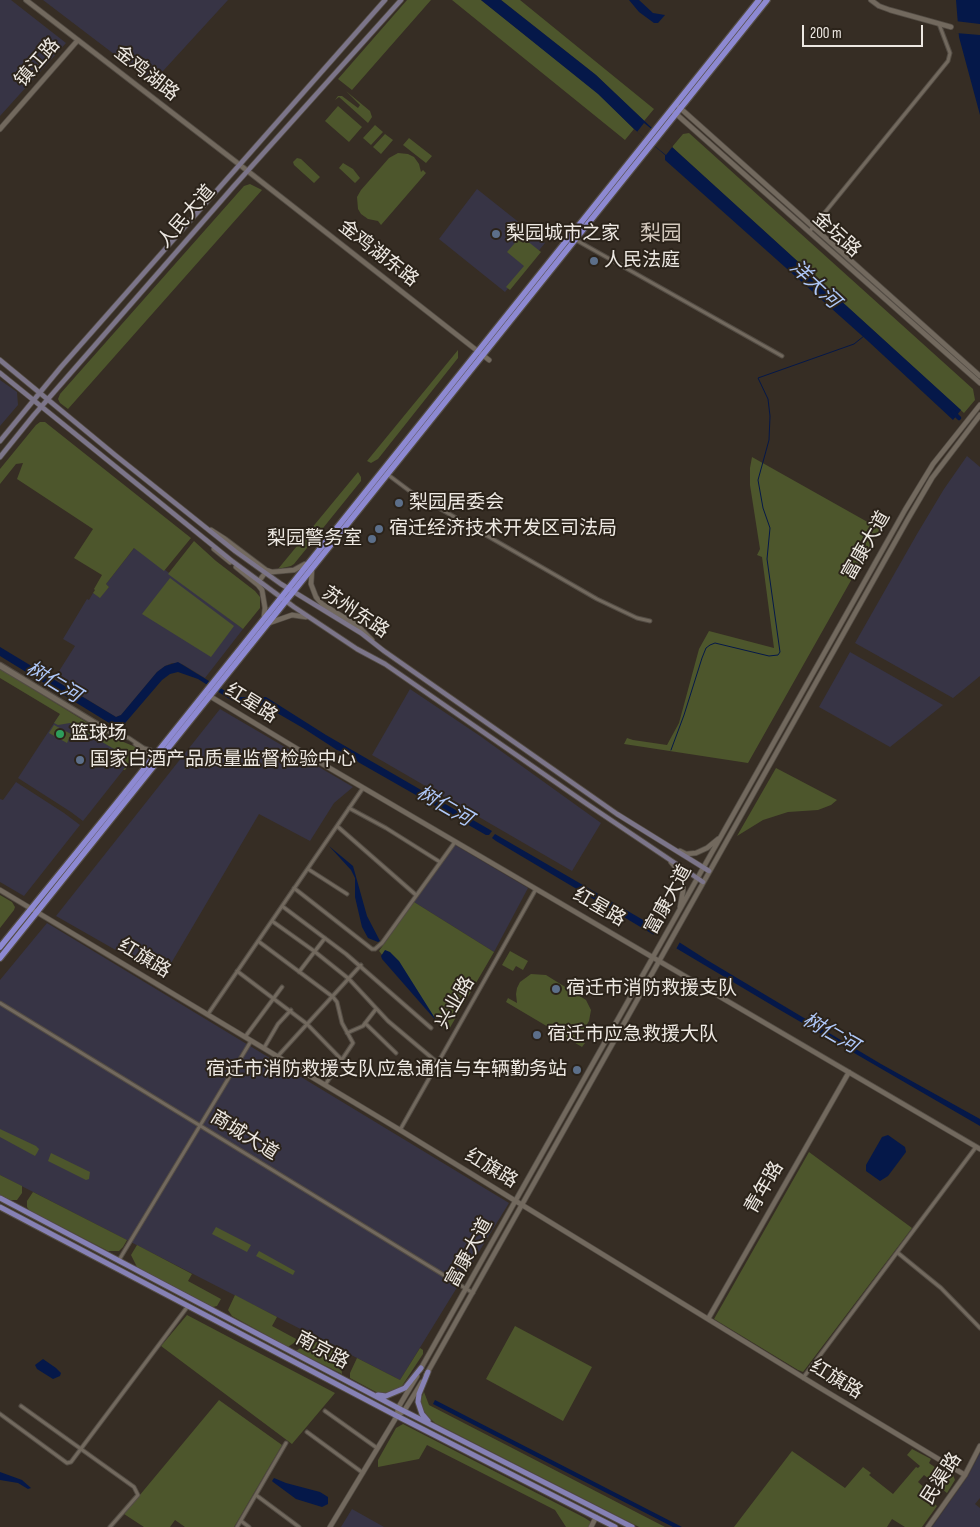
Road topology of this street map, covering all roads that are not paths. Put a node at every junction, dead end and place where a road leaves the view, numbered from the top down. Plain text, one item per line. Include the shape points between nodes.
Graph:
1 (26, 0) edge
2 (385, 0) edge
3 (401, 0) edge
4 (759, 0) edge
5 (767, 0) edge
6 (871, 0) edge
7 (939, 24) junction
8 (951, 27) dead end
9 (78, 40) junction
10 (676, 109) junction
11 (0, 129) edge
12 (260, 143) junction
13 (268, 149) junction
14 (240, 165) junction
15 (248, 171) junction
16 (218, 190) junction
17 (225, 196) junction
18 (811, 229) junction
19 (573, 238) junction
20 (481, 354) junction
21 (782, 356) dead end
22 (0, 360) edge
23 (489, 360) dead end
24 (0, 373) edge
25 (980, 376) edge
26 (980, 383) edge
27 (41, 392) junction
28 (34, 400) junction
29 (48, 400) junction
30 (980, 405) edge
31 (41, 407) junction
32 (980, 415) edge
33 (0, 441) edge
34 (0, 457) edge
35 (387, 474) junction
36 (202, 525) junction
37 (196, 531) junction
38 (311, 564) junction
39 (265, 573) junction
40 (259, 581) junction
41 (288, 588) junction
42 (294, 591) junction
43 (284, 599) junction
44 (310, 618) junction
45 (650, 621) dead end
46 (265, 622) junction
47 (840, 626) junction
48 (846, 630) junction
49 (384, 651) junction
50 (822, 658) junction
51 (828, 662) junction
52 (0, 666) edge
53 (207, 694) junction
54 (157, 752) junction
55 (153, 758) junction
56 (363, 788) junction
57 (350, 808) junction
58 (337, 826) junction
59 (723, 834) junction
60 (729, 836) junction
61 (455, 842) junction
62 (670, 847) junction
63 (665, 856) junction
64 (440, 862) junction
65 (703, 868) junction
66 (308, 869) junction
67 (709, 872) junction
68 (697, 878) junction
69 (703, 882) junction
70 (294, 888) junction
71 (536, 889) junction
72 (0, 890) edge
73 (347, 894) dead end
74 (416, 895) junction
75 (282, 906) junction
76 (31, 908) junction
77 (37, 912) junction
78 (679, 913) junction
79 (272, 920) junction
80 (325, 938) junction
81 (258, 941) junction
82 (0, 947) edge
83 (314, 951) junction
84 (654, 957) junction
85 (0, 958) edge
86 (659, 961) junction
87 (361, 966) junction
88 (237, 971) junction
89 (299, 972) junction
90 (348, 979) junction
91 (282, 987) dead end
92 (274, 997) junction
93 (333, 997) junction
94 (0, 1003) edge
95 (376, 1009) junction
96 (291, 1010) junction
97 (207, 1014) junction
98 (366, 1023) junction
99 (307, 1024) junction
100 (431, 1028) dead end
101 (347, 1033) junction
102 (245, 1037) junction
103 (251, 1041) junction
104 (264, 1048) junction
105 (396, 1052) dead end
106 (277, 1056) junction
107 (342, 1060) junction
108 (438, 1063) junction
109 (849, 1072) junction
110 (325, 1086) junction
111 (200, 1126) junction
112 (400, 1130) junction
113 (978, 1148) edge
114 (0, 1198) edge
115 (516, 1202) junction
116 (522, 1205) junction
117 (0, 1207) edge
118 (898, 1252) junction
119 (119, 1260) junction
120 (467, 1289) junction
121 (473, 1293) junction
122 (188, 1306) junction
123 (708, 1319) junction
124 (980, 1328) edge
125 (421, 1368) junction
126 (428, 1372) junction
127 (803, 1378) junction
128 (367, 1392) junction
129 (21, 1406) dead end
130 (398, 1408) junction
131 (325, 1410) dead end
132 (404, 1411) junction
133 (0, 1414) edge
134 (397, 1416) junction
135 (441, 1430) junction
136 (307, 1432) dead end
137 (286, 1444) dead end
138 (980, 1446) edge
139 (81, 1448) junction
140 (378, 1448) junction
141 (363, 1473) junction
142 (965, 1475) junction
143 (256, 1495) junction
144 (596, 1517) junction
145 (241, 1521) junction
146 (110, 1527) edge
147 (237, 1527) edge
148 (249, 1527) edge
149 (299, 1527) edge
150 (330, 1527) edge
151 (591, 1527) edge
152 (615, 1527) edge
153 (632, 1527) edge
154 (928, 1527) edge

1 - 9 street, 金鸡湖路
2 - 12 main road, 人民大道
3 - 13 main road, 人民大道
4 - 10 highway
5 - 10 highway
6 - 7 street via 890,10
7 - 8 street
7 - 18 street via 950,53 948,61
9 - 11 street, 镇江路
9 - 14 street, 金鸡湖路
10 - 18 street, 金坛路
10 - 19 highway
12 - 13 main road via 261,149
12 - 14 main road, 人民大道
13 - 15 main road, 人民大道
14 - 15 street, 金鸡湖路
14 - 16 main road, 人民大道
15 - 17 main road, 人民大道
15 - 20 street, 金鸡湖东路
16 - 17 main road
16 - 27 main road, 人民大道
17 - 29 main road, 人民大道
18 - 25 street, 金坛路
18 - 26 street, 金坛路
19 - 20 highway
19 - 21 street
20 - 23 street, 金鸡湖东路
20 - 35 highway
20 - 38 highway
22 - 27 main road, 苏州东路
24 - 28 main road, 苏州东路
27 - 28 main road, 人民大道
27 - 29 main road, 苏州东路
28 - 31 main road, 苏州东路
28 - 33 main road, 人民大道
29 - 31 main road, 人民大道
29 - 36 main road, 苏州东路
30 - 47 street, 富康大道 via 933,464
31 - 34 main road, 人民大道
31 - 37 main road, 苏州东路
32 - 48 street, 富康大道 via 932,478
35 - 38 highway
35 - 45 street via 411,492 597,599
36 - 38 street via 272,572
36 - 39 main road, 苏州东路
37 - 40 main road, 苏州东路
37 - 46 street via 258,584 262,590
38 - 41 highway
38 - 42 highway
38 - 49 street via 311,584 316,597 358,626
39 - 40 street
39 - 41 main road, 苏州东路
40 - 43 main road, 苏州东路
41 - 42 main road, 苏州东路
41 - 43 highway
42 - 43 highway
42 - 49 main road, 苏州东路
43 - 44 main road, 苏州东路
43 - 46 highway
44 - 46 street via 292,614
44 - 63 main road, 苏州东路 via 385,664
46 - 53 highway
47 - 48 street
47 - 50 street, 富康大道
48 - 51 street, 富康大道
49 - 62 main road, 苏州东路 via 617,814
50 - 51 street
50 - 59 street, 富康大道
51 - 60 street, 富康大道
52 - 54 street via 115,734
52 - 55 street via 114,736 134,743
53 - 54 highway
53 - 56 street, 红星路
53 - 77 highway
54 - 55 highway
55 - 76 highway
56 - 57 street
56 - 61 street, 红星路
57 - 58 street
57 - 64 street
58 - 66 street
58 - 74 street
59 - 60 street
59 - 62 street via 696,853 686,854
59 - 65 street, 富康大道
60 - 67 street, 富康大道
61 - 64 street
61 - 71 street, 红星路
62 - 65 main road, 苏州东路
63 - 68 main road, 苏州东路
63 - 78 street via 683,879
64 - 74 street
65 - 67 main road, 苏州东路
65 - 68 street, 富康大道
66 - 70 street
66 - 73 street
67 - 69 street, 富康大道
68 - 69 main road, 苏州东路
68 - 78 street, 富康大道
69 - 86 street, 富康大道
70 - 74 street via 372,949 382,943
70 - 75 street
71 - 84 street, 红星路
71 - 108 street, 兴业路
72 - 76 street, 红旗路
75 - 79 street
75 - 80 street
76 - 77 street, 红旗路
76 - 82 highway
77 - 85 highway
77 - 97 street, 红旗路
78 - 84 street, 富康大道
79 - 81 street
79 - 83 street
80 - 83 street
80 - 87 street
81 - 88 street
81 - 89 street
83 - 89 street
83 - 90 street
84 - 86 street, 红星路
84 - 115 street, 富康大道
86 - 109 street, 红星路
86 - 116 street, 富康大道
87 - 90 street
87 - 100 street
88 - 92 street
88 - 97 street
89 - 93 street
90 - 93 street
90 - 95 street
91 - 92 street
92 - 96 street
92 - 102 street
93 - 99 street
93 - 101 street
94 - 111 street, 商城大道
95 - 98 street
95 - 108 street
96 - 99 street
96 - 104 street
97 - 102 street, 红旗路
98 - 101 street
98 - 105 street
99 - 106 street
99 - 107 street
101 - 107 street via 354,1043
102 - 103 street, 红旗路
103 - 104 street, 红旗路
103 - 111 street
104 - 106 street, 红旗路
106 - 110 street, 红旗路
107 - 110 street
108 - 112 street, 兴业路
109 - 113 street, 红星路
109 - 123 street, 青年路
110 - 112 street, 红旗路
111 - 119 street
111 - 120 street, 商城大道
112 - 115 street, 红旗路
113 - 118 street
114 - 119 main road, 南京路
115 - 116 street, 红旗路
115 - 120 street, 富康大道
116 - 121 street, 富康大道
116 - 123 street, 红旗路
117 - 122 main road, 南京路
118 - 124 street via 941,1288
118 - 127 street
119 - 128 main road, 南京路
120 - 121 street, 商城大道
120 - 125 street, 富康大道
121 - 126 street, 富康大道
122 - 134 main road, 南京路
122 - 139 street
123 - 127 street, 红旗路
125 - 128 main road via 405,1388 397,1392 382,1396
125 - 130 street, 富康大道
126 - 132 street, 富康大道
126 - 135 main road via 419,1394 419,1408 425,1419
127 - 142 street, 红旗路
128 - 130 main road, 南京路
129 - 139 street
130 - 132 main road, 南京路
130 - 134 street, 富康大道
131 - 140 street
132 - 134 street, 富康大道
132 - 135 main road, 南京路
133 - 139 street via 67,1463
134 - 140 street, 富康大道
134 - 144 main road, 南京路
135 - 153 main road, 南京路
136 - 141 street
137 - 143 street
138 - 142 street, 民渠路
139 - 146 street via 128,1482 138,1495
140 - 141 street, 富康大道
141 - 150 street, 富康大道
142 - 154 street, 民渠路
143 - 145 street
143 - 149 street
144 - 151 street
144 - 152 main road, 南京路
145 - 147 street
145 - 148 street

